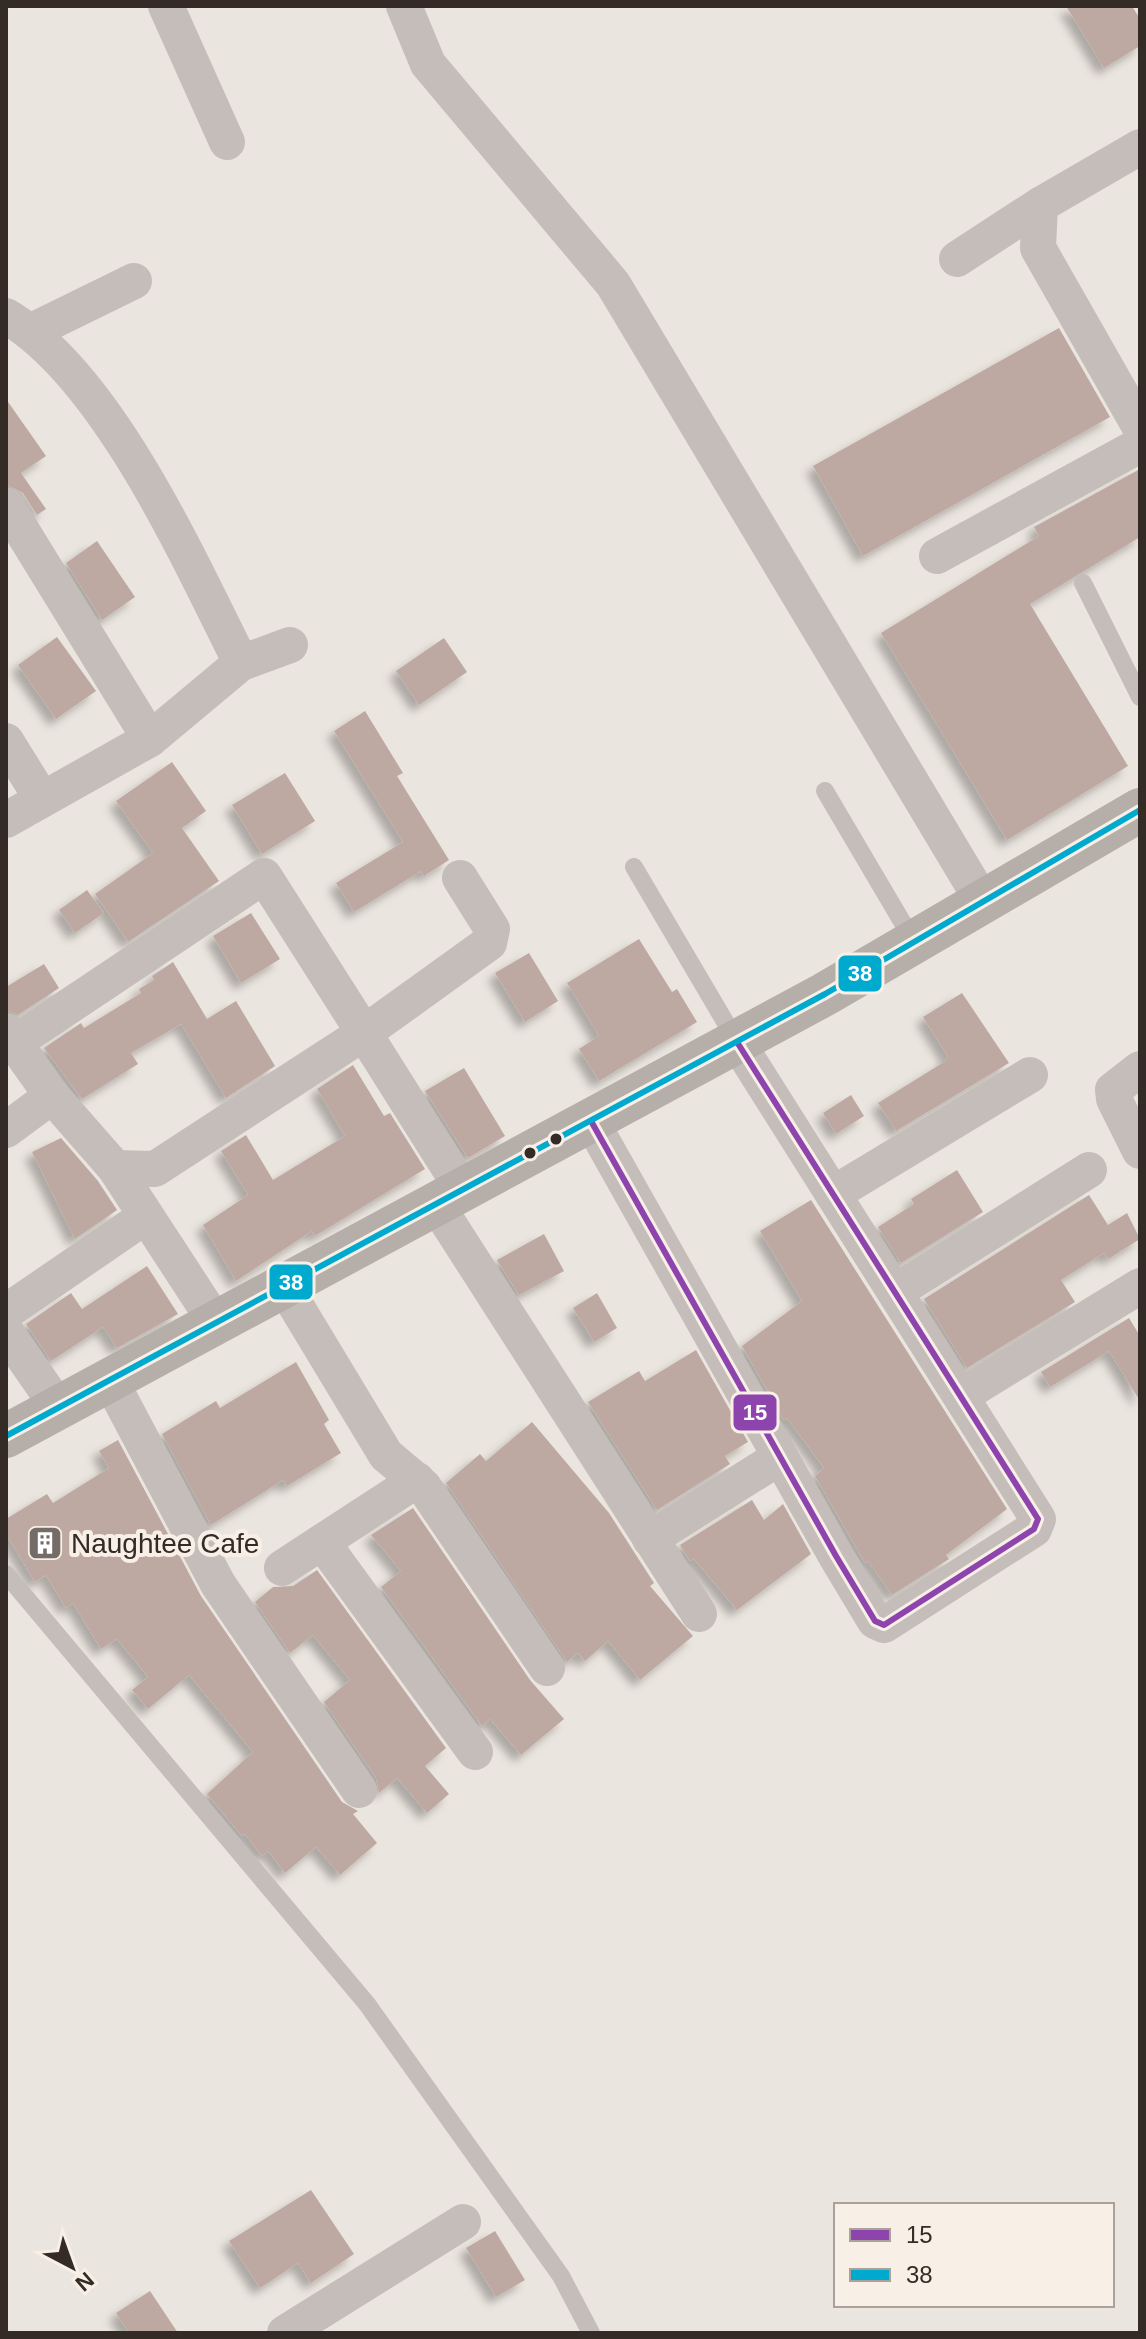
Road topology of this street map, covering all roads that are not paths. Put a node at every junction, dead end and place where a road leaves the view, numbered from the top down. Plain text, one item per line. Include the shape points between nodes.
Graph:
1 (166, 6) edge
2 (404, 6) edge
3 (227, 142) dead end
4 (1140, 147) edge
5 (1040, 205) junction
6 (957, 259) dead end
7 (134, 281) dead end
8 (19, 324) edge
9 (1140, 427) edge
10 (1140, 445) edge
11 (6, 505) edge
12 (937, 556) dead end
13 (1083, 583) dead end
14 (290, 645) dead end
15 (241, 663) junction
16 (1140, 697) edge
17 (150, 739) junction
18 (6, 741) edge
19 (825, 791) dead end
20 (42, 799) junction
21 (1140, 810) edge
22 (6, 820) edge
23 (634, 867) dead end
24 (460, 878) dead end
25 (983, 902) junction
26 (914, 942) junction
27 (364, 1033) junction
28 (10, 1037) edge
29 (737, 1042) junction
30 (1140, 1069) edge
31 (1030, 1075) dead end
32 (52, 1096) junction
33 (591, 1121) junction
34 (6, 1130) edge
35 (1140, 1151) edge
36 (115, 1168) junction
37 (1089, 1170) dead end
38 (833, 1194) junction
39 (450, 1197) junction
40 (146, 1216) junction
41 (284, 1286) junction
42 (1140, 1286) edge
43 (895, 1292) junction
44 (6, 1312) edge
45 (216, 1323) junction
46 (6, 1332) edge
47 (110, 1380) junction
48 (961, 1396) junction
49 (58, 1407) junction
50 (6, 1436) edge
51 (780, 1457) junction
52 (417, 1480) junction
53 (650, 1539) junction
54 (322, 1542) junction
55 (282, 1568) dead end
56 (6, 1574) edge
57 (699, 1614) dead end
58 (547, 1668) dead end
59 (475, 1752) dead end
60 (359, 1790) dead end
61 (463, 2222) dead end
62 (285, 2333) edge
63 (591, 2333) edge

1 - 3 street
2 - 25 street via 428,64 613,284
4 - 5 street
5 - 6 street
5 - 9 street via 1038,248
7 - 8 street
8 - 15 street via 61,357 135,463 198,573
10 - 12 street
11 - 17 street
13 - 16 lane
14 - 15 street
15 - 17 street
17 - 20 street
18 - 20 street
19 - 26 lane
20 - 22 street
21 - 25 main road
23 - 29 lane
24 - 27 street via 492,929 489,943
25 - 26 main road
26 - 29 main road
27 - 28 street via 264,876
27 - 36 street via 155,1169
27 - 39 street
28 - 32 street
29 - 33 main road
29 - 38 street
30 - 35 street via 1113,1090
31 - 38 street
32 - 34 street
32 - 36 street
33 - 39 main road
33 - 51 street
36 - 40 street
37 - 43 street
38 - 43 street
39 - 41 main road
39 - 53 street
40 - 44 street
40 - 45 street
41 - 45 main road
41 - 52 street via 386,1455
42 - 48 street
43 - 48 street
45 - 47 main road
46 - 49 street
47 - 49 main road
47 - 60 street via 218,1584
48 - 51 street via 1038,1524 884,1625 875,1621
49 - 50 main road
51 - 53 street
52 - 54 street
52 - 58 street
53 - 57 street
54 - 55 street
54 - 59 street
56 - 63 lane via 367,2004 561,2276
61 - 62 street

